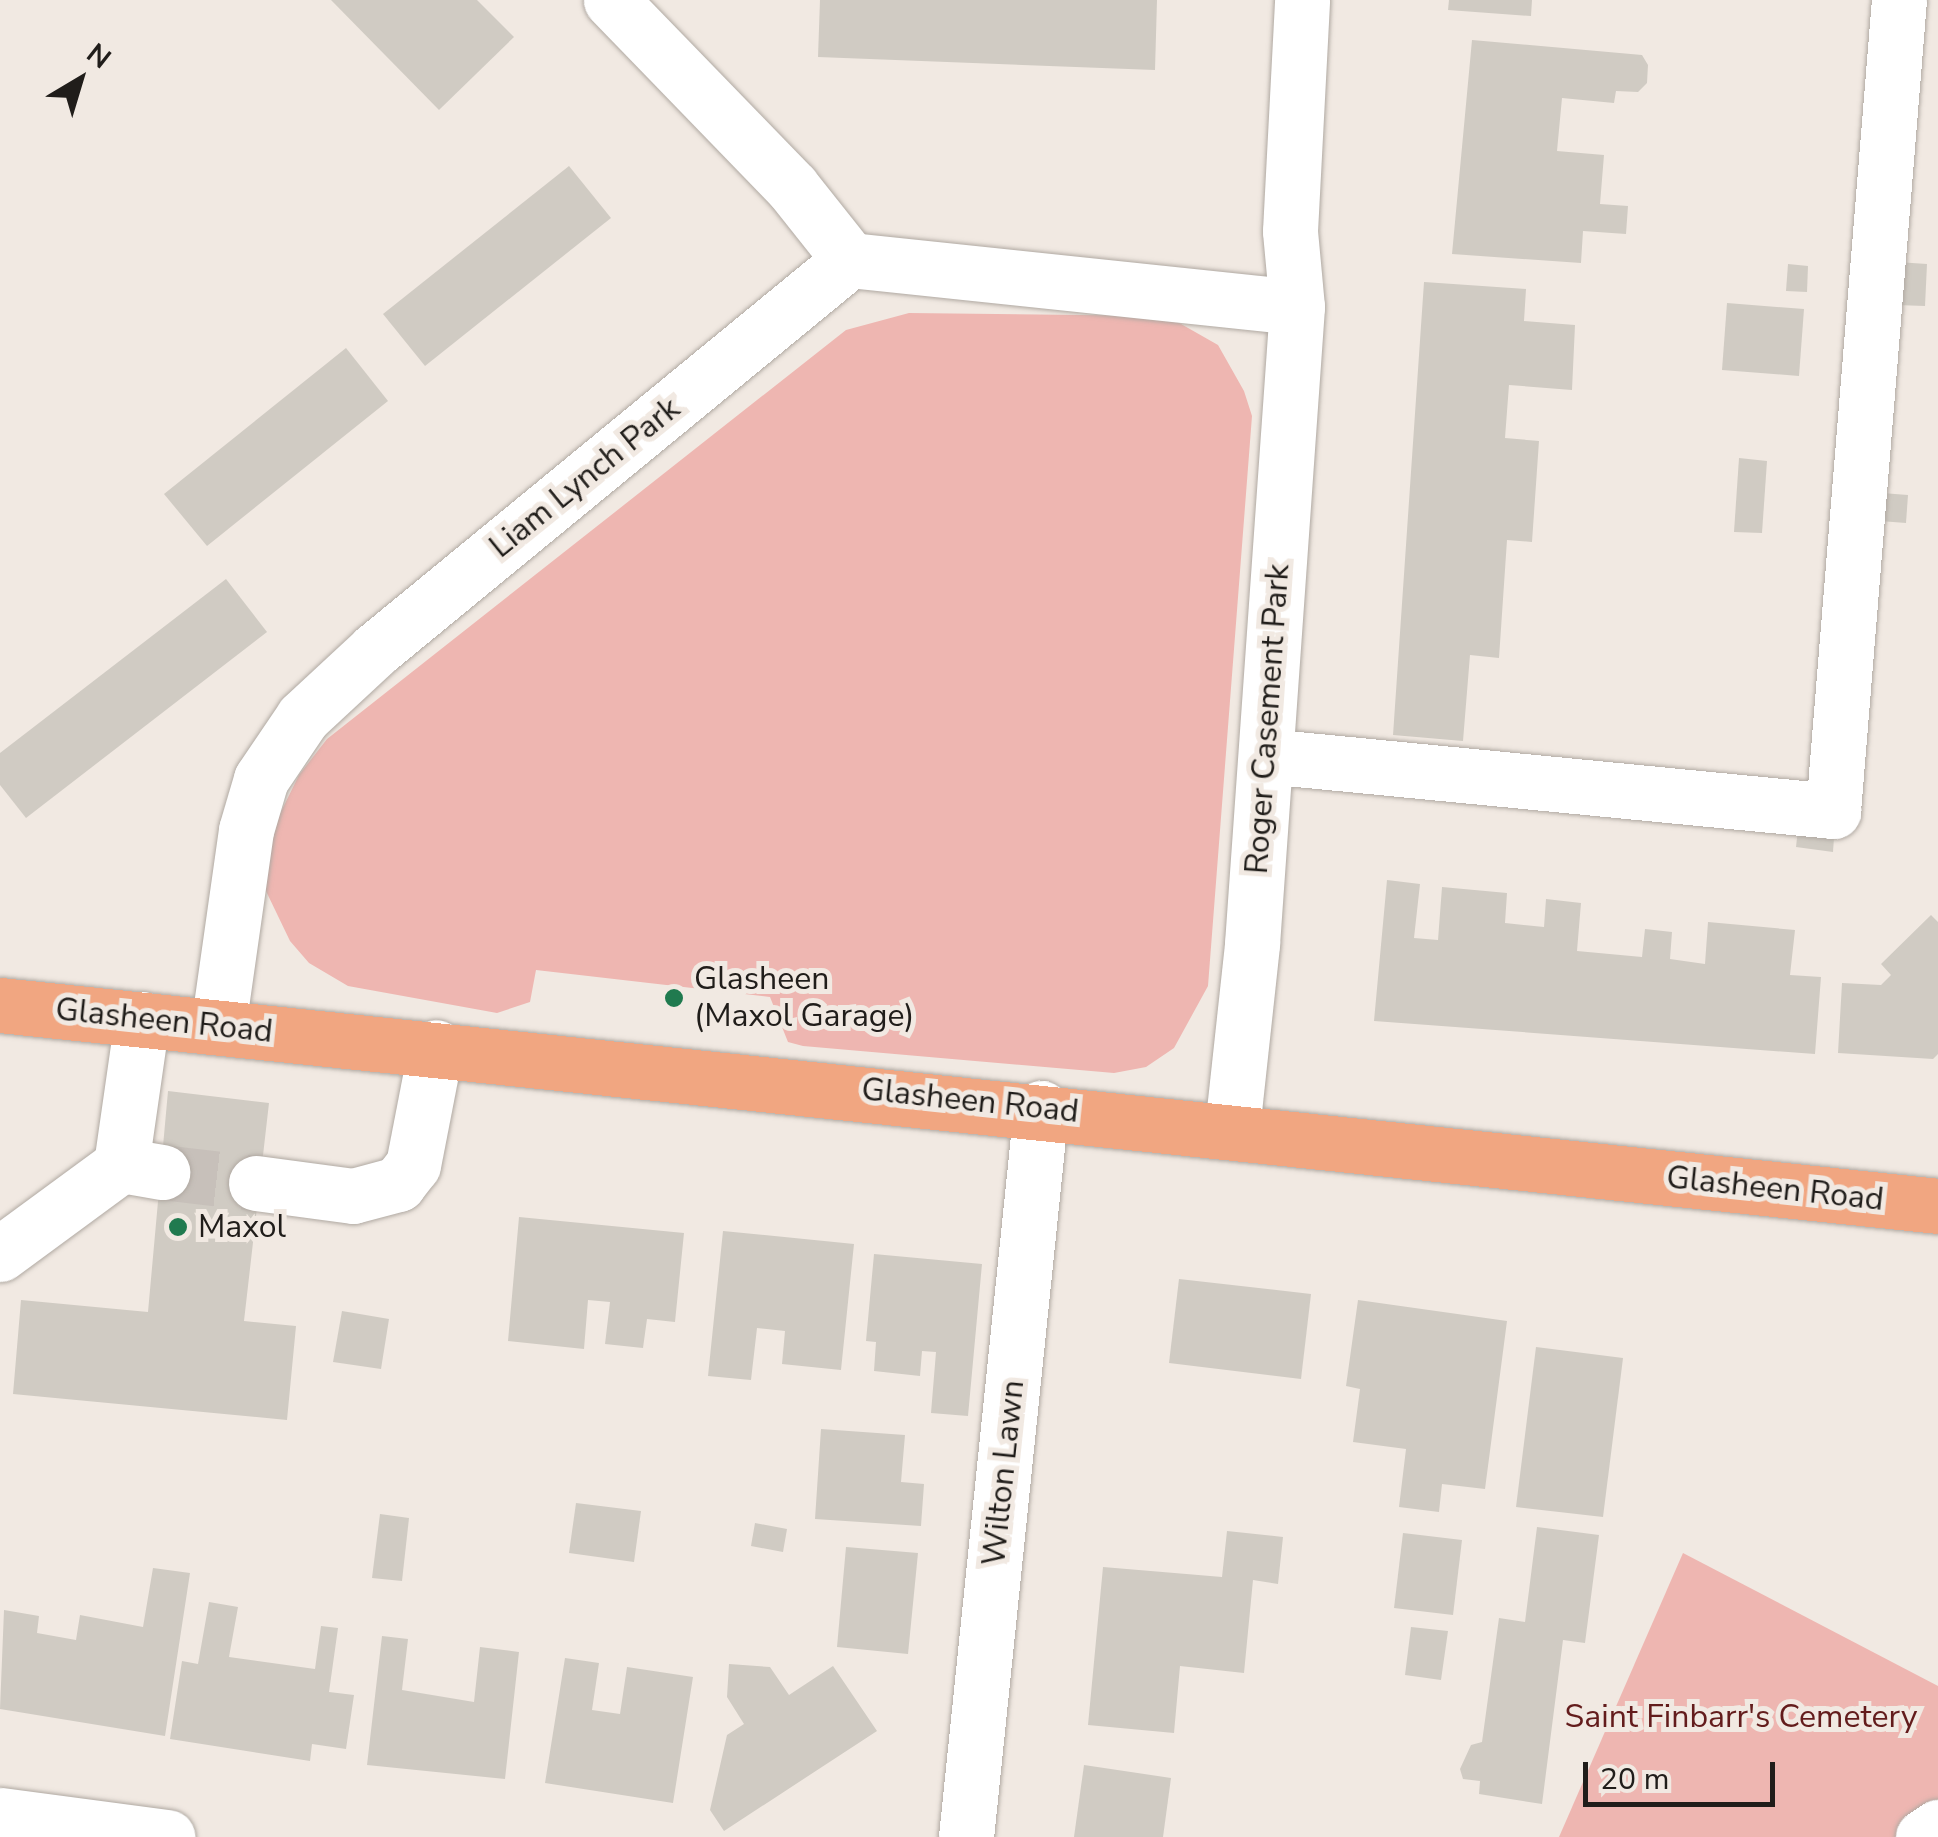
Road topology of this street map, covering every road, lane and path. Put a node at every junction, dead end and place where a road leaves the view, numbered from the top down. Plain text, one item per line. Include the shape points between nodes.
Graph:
1 (611, 0) edge
2 (1302, 0) edge
3 (1900, 0) edge
4 (850, 260) junction
5 (1297, 307) junction
6 (1266, 756) junction
7 (0, 1006) edge
8 (142, 1018) junction
9 (218, 1026) junction
10 (436, 1047) junction
11 (1041, 1108) junction
12 (1232, 1130) junction
13 (256, 1183) tunnel mouth
14 (1938, 1206) edge
15 (0, 1254) edge
16 (0, 1815) edge
17 (1938, 1827) edge
18 (168, 1837) edge
19 (966, 1837) edge
20 (1923, 1837) edge

1 - 4 street via 792,187
2 - 5 street, Roger Casement Park via 1290,231
3 - 6 street via 1833,812
4 - 5 street
4 - 9 street, Liam Lynch Park via 375,650 303,718 261,779 246,830
5 - 6 street, Roger Casement Park
6 - 12 street, Roger Casement Park
7 - 8 main road, Glasheen Road
8 - 9 main road, Glasheen Road
8 - 15 street via 141,1168
9 - 10 main road, Glasheen Road
10 - 11 main road, Glasheen Road
10 - 13 street via 413,1165 398,1184 354,1196
11 - 12 main road, Glasheen Road
11 - 19 street, Wilton Lawn
12 - 14 main road, Glasheen Road
16 - 18 street
17 - 20 street

